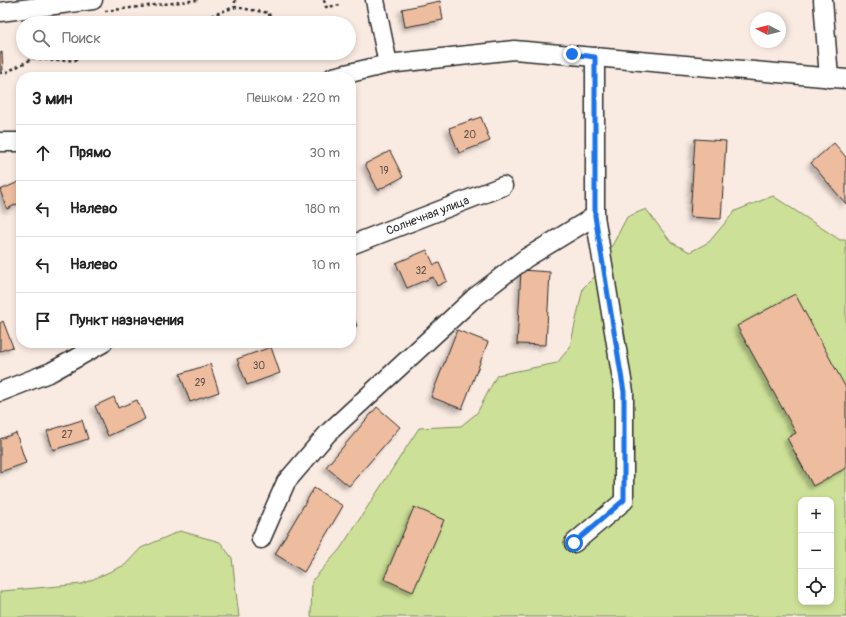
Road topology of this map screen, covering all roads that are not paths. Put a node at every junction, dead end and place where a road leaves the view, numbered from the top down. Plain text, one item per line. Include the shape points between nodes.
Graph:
1 (93, 0) edge
2 (375, 0) edge
3 (823, 0) edge
4 (0, 12) edge
5 (595, 57) junction
6 (388, 64) junction
7 (354, 72) edge
8 (838, 79) edge
9 (0, 142) edge
10 (16, 142) edge
11 (503, 186) dead end
12 (595, 216) junction
13 (356, 243) edge
14 (94, 348) edge
15 (0, 392) edge
16 (261, 539) dead end
17 (574, 543) dead end

1 - 4 street
2 - 6 street
3 - 8 street
5 - 6 street via 514,50
5 - 8 street
5 - 12 street
6 - 7 street
9 - 10 street
11 - 13 street, Солнечная улица
12 - 16 street via 526,258 474,298 328,433 286,482
12 - 17 street via 624,392 624,500
14 - 15 street via 51,372

